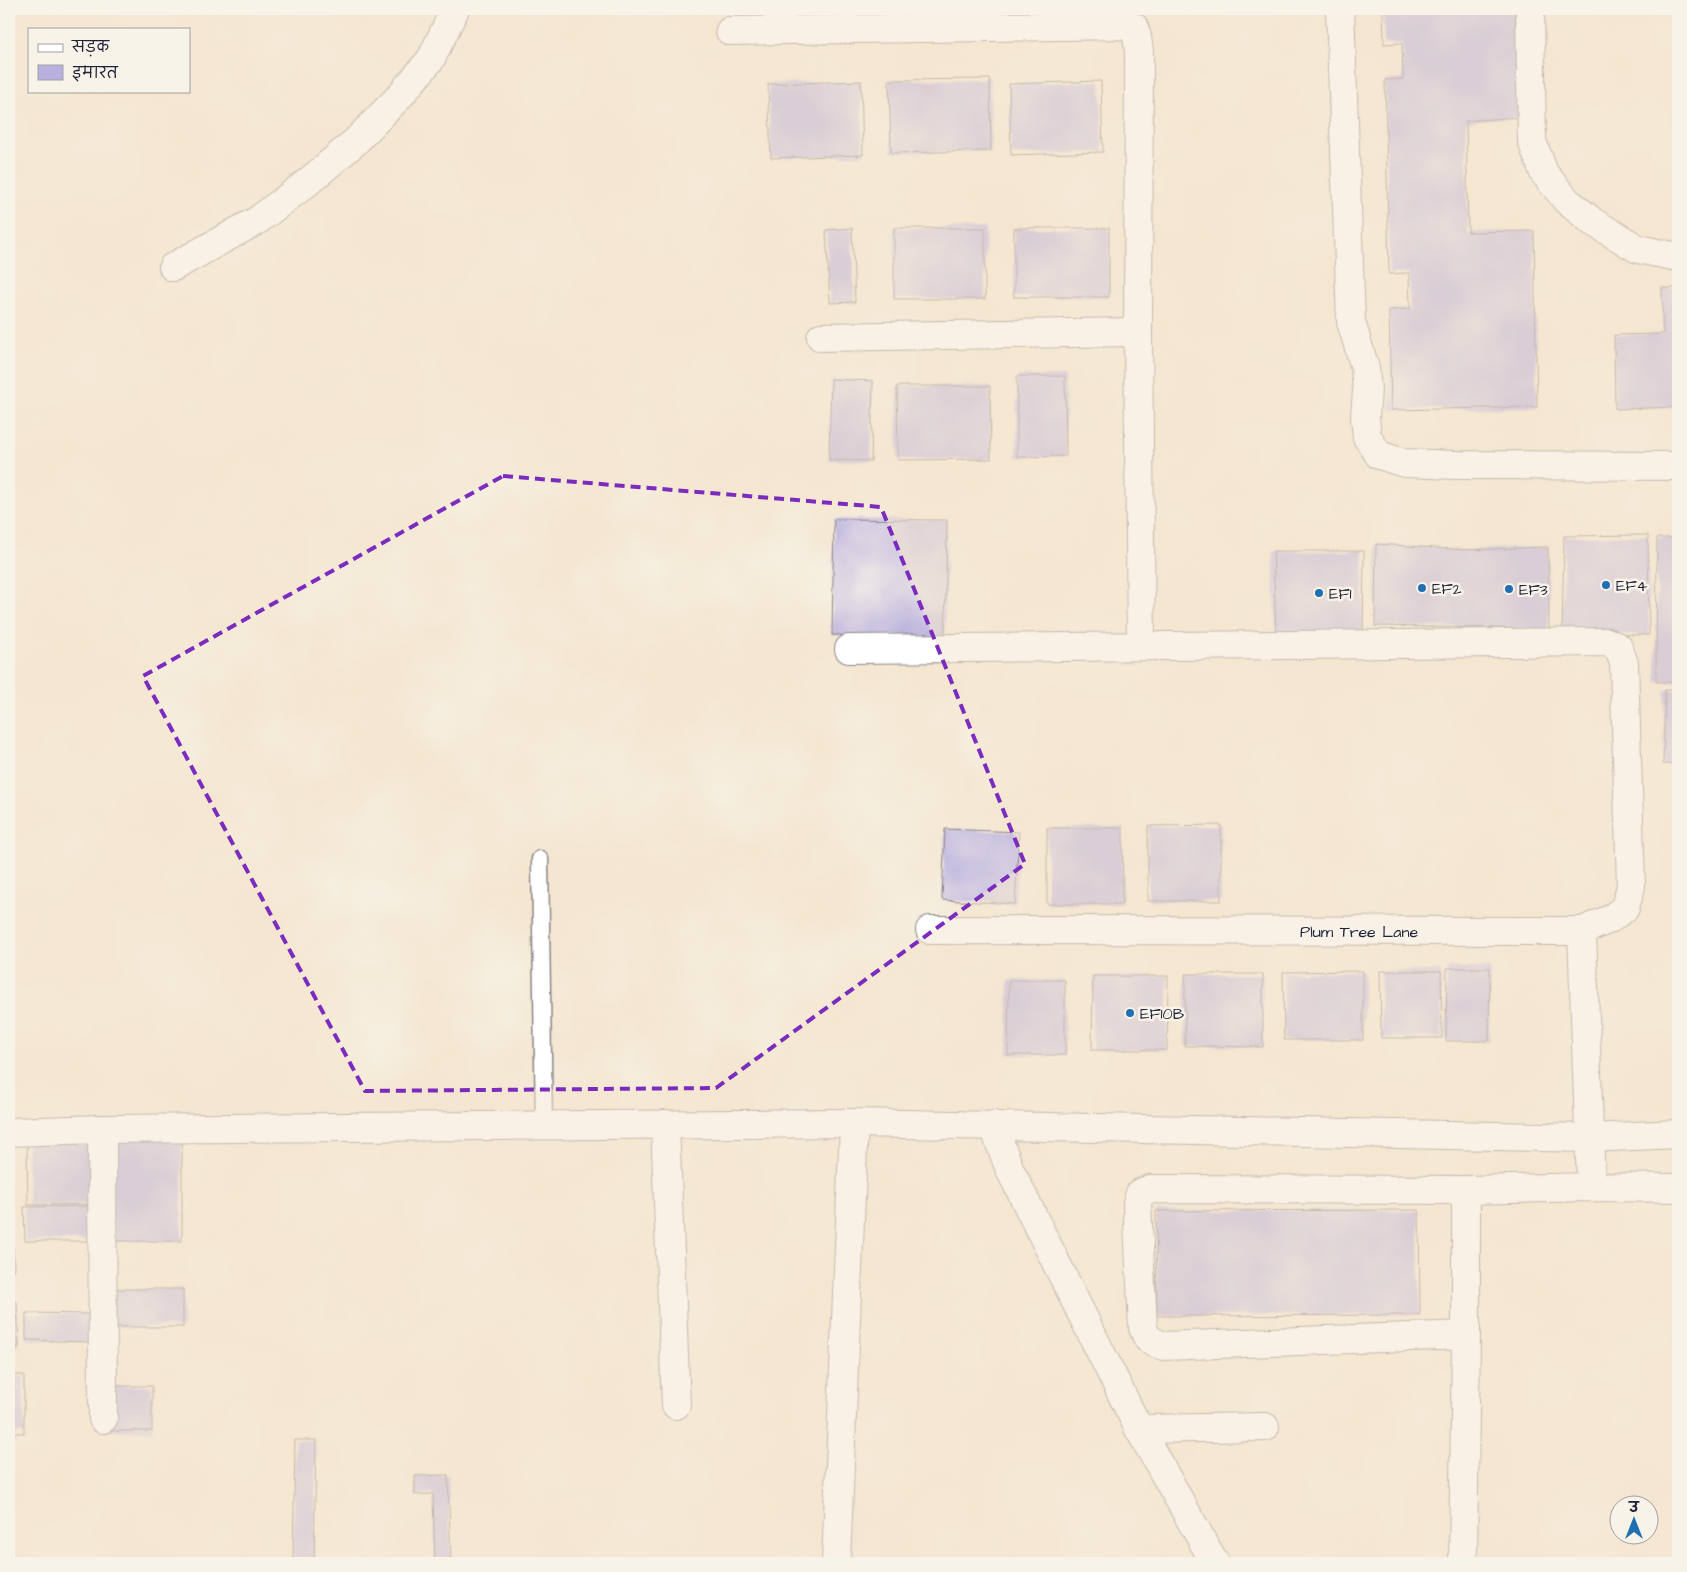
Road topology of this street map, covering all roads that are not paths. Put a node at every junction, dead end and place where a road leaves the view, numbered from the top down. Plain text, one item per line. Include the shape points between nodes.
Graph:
1 (455, 9) edge
2 (1340, 9) edge
3 (1530, 9) edge
4 (1134, 18) edge
5 (730, 31) dead end
6 (1678, 257) edge
7 (172, 267) dead end
8 (1138, 332) junction
9 (821, 337) dead end
10 (1678, 466) edge
11 (1141, 646) junction
12 (848, 650) dead end
13 (540, 859) dead end
14 (930, 930) dead end
15 (1582, 931) junction
16 (854, 1123) junction
17 (665, 1124) junction
18 (544, 1125) junction
19 (993, 1126) junction
20 (102, 1129) junction
21 (9, 1132) edge
22 (1678, 1134) edge
23 (1589, 1138) junction
24 (1591, 1187) junction
25 (1678, 1188) edge
26 (1466, 1190) junction
27 (1466, 1335) junction
28 (676, 1405) dead end
29 (102, 1419) dead end
30 (1265, 1427) dead end
31 (1139, 1429) junction
32 (836, 1563) edge
33 (1215, 1563) edge
34 (1463, 1563) edge

1 - 7 street via 431,59 355,142 258,220
2 - 10 street via 1351,322 1365,368 1367,437 1379,455 1404,463 1456,465
3 - 6 street via 1532,142 1544,173 1567,201 1594,222 1638,249
4 - 5 street via 1126,25
4 - 8 street via 1139,50
8 - 9 street
8 - 11 street
11 - 12 street
11 - 15 street via 1607,642 1618,647 1624,663 1631,886 1625,908 1610,919
13 - 18 lane
14 - 15 street, Plum Tree Lane
15 - 23 street
16 - 17 street
16 - 19 street
16 - 32 street
17 - 18 street
17 - 28 street
18 - 20 street
19 - 23 street
19 - 31 street via 1010,1170
20 - 21 street
20 - 29 street
22 - 23 street
23 - 24 street
24 - 25 street
24 - 26 street
26 - 27 street
26 - 27 street via 1150,1189 1140,1193 1137,1203 1143,1328 1148,1339 1163,1346
27 - 34 street
30 - 31 street
31 - 33 street

